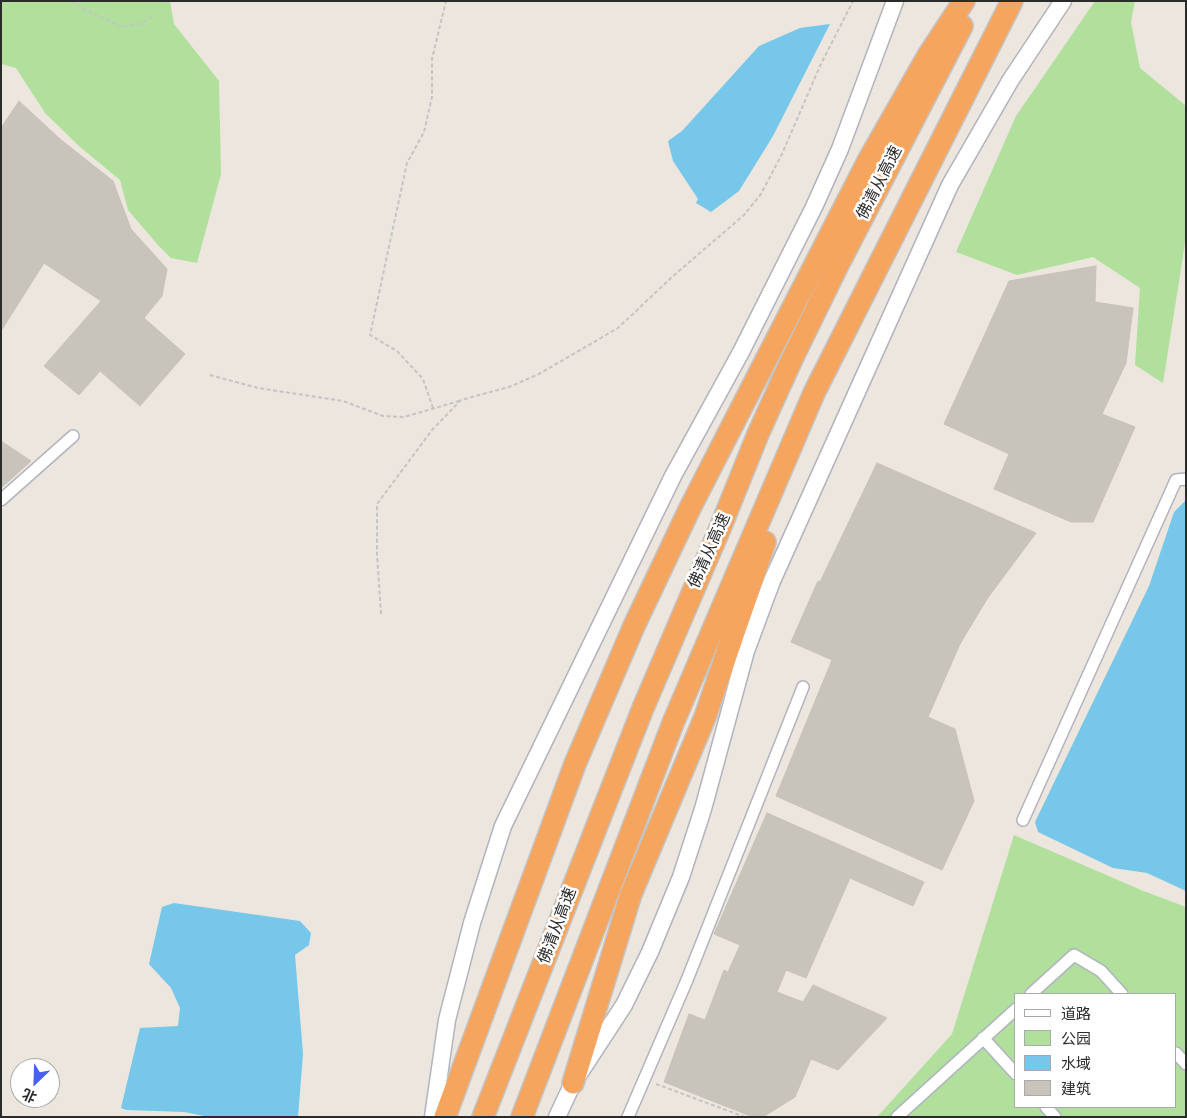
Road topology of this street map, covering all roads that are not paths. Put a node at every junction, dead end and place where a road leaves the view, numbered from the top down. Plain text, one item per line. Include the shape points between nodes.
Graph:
1 (895, 1) edge
2 (964, 1) edge
3 (975, 1) edge
4 (1012, 1) edge
5 (1063, 1) edge
6 (819, 383) junction
7 (73, 436) dead end
8 (1186, 479) edge
9 (1, 500) edge
10 (803, 687) dead end
11 (1023, 820) dead end
12 (1032, 993) edge
13 (1121, 993) edge
14 (1014, 1010) edge
15 (984, 1038) junction
16 (1177, 1054) edge
17 (1186, 1064) edge
18 (1014, 1072) edge
19 (573, 1083) junction
20 (559, 1116) edge
21 (433, 1117) edge
22 (445, 1117) edge
23 (483, 1117) edge
24 (522, 1117) edge
25 (628, 1117) edge
26 (897, 1117) edge

1 - 21 main road via 840,149 814,207 673,476 503,826 472,923 447,1020
2 - 22 highway via 929,54 868,162 690,508 634,626 575,764
3 - 23 highway, 佛清从高速 via 833,276 766,417 643,708
4 - 6 highway, 佛清从高速
5 - 19 main road via 1010,81 950,185 772,581 746,651 703,808 650,952 624,1005
6 - 19 highway via 804,438 705,717 631,894
6 - 24 highway, 佛清从高速 via 673,723
7 - 9 street
8 - 11 street via 1176,480
10 - 25 street via 687,980
12 - 13 street via 1074,955 1101,972
14 - 15 street
15 - 18 street
15 - 26 street
16 - 17 street
19 - 20 main road

